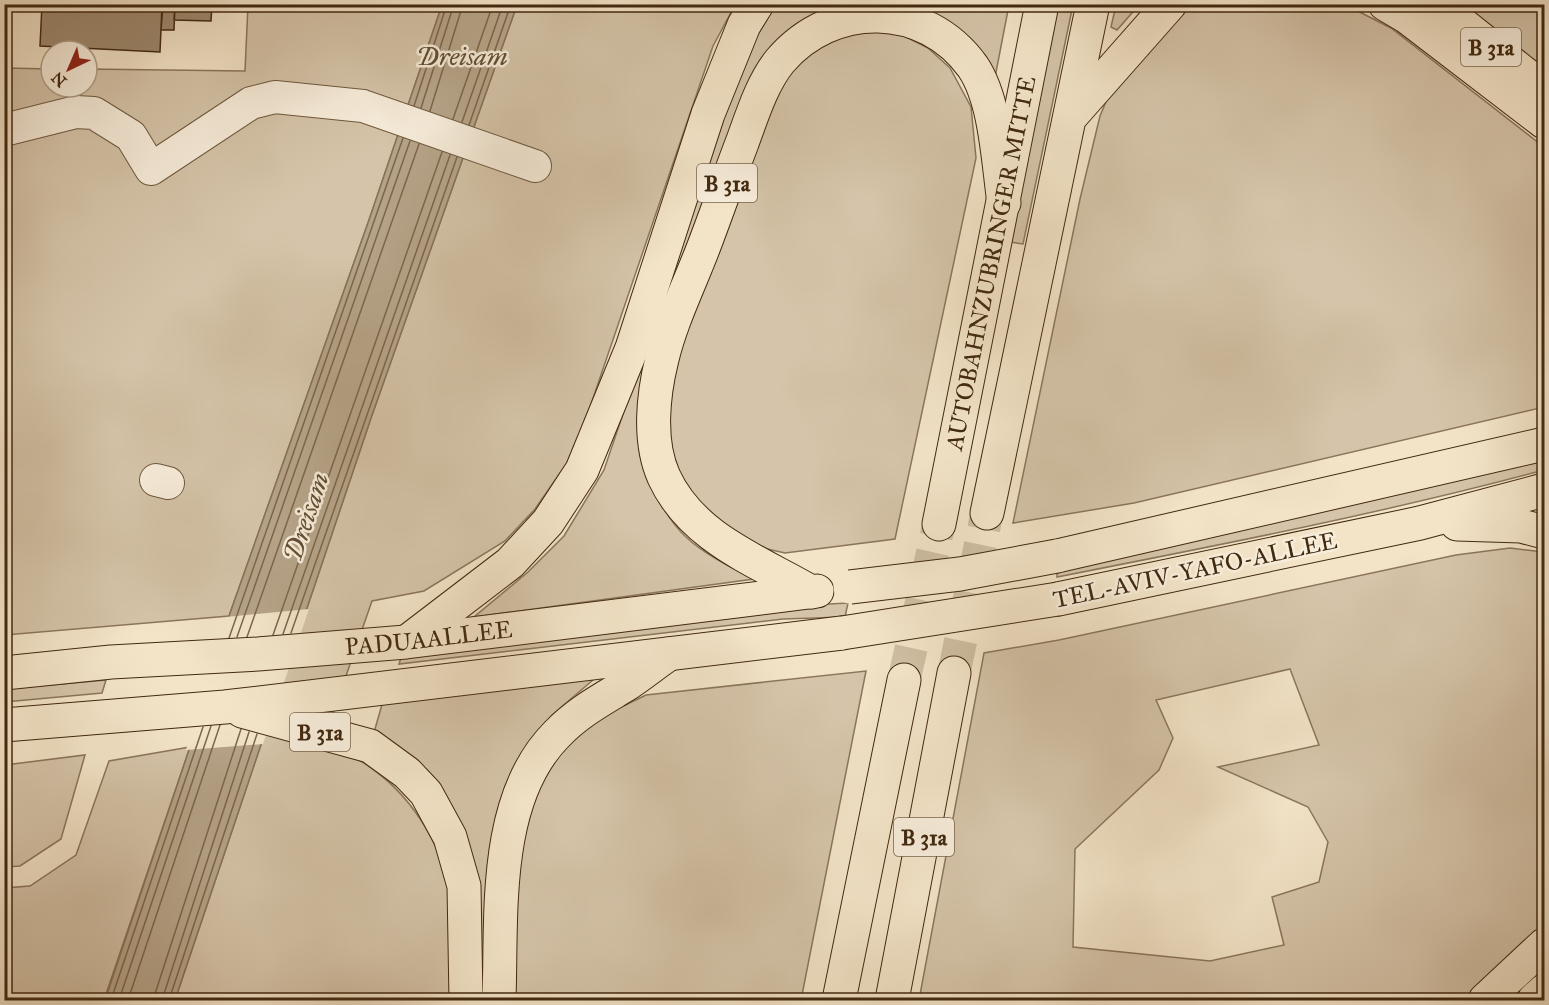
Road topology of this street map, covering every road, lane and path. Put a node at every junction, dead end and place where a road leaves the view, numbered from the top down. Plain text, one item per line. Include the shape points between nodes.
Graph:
1 (757, 4) edge
2 (1042, 4) edge
3 (1094, 4) edge
4 (1170, 4) edge
5 (1385, 4) edge
6 (1437, 4) edge
7 (1545, 89) edge
8 (1070, 117) junction
9 (1545, 122) edge
10 (4, 130) edge
11 (526, 163) dead end
12 (1004, 203) junction
13 (1540, 443) edge
14 (1545, 490) edge
15 (987, 513) tunnel mouth
16 (1420, 523) junction
17 (939, 524) tunnel mouth
18 (1545, 532) edge
19 (850, 587) joint
20 (812, 592) junction
21 (842, 633) joint
22 (406, 642) junction
23 (671, 652) junction
24 (4, 673) edge
25 (954, 673) tunnel mouth
26 (904, 680) tunnel mouth
27 (225, 707) junction
28 (4, 725) edge
29 (1545, 945) edge
30 (1545, 991) edge
31 (465, 1000) edge
32 (499, 1000) edge
33 (839, 1000) edge
34 (892, 1000) edge
35 (1485, 1000) edge
36 (1534, 1000) edge

1 - 22 highway via 744,25 708,114 632,348 582,470 548,522 510,563
2 - 12 highway, AUTOBAHNZUBRINGER MITTE / B 31a
3 - 8 highway, AUTOBAHNZUBRINGER MITTE
4 - 8 highway
5 - 9 highway
6 - 7 highway, B 31a
8 - 15 highway, AUTOBAHNZUBRINGER MITTE
10 - 11 lane via 76,112 94,113 130,136 151,169 250,103 275,97 363,106
12 - 17 highway, AUTOBAHNZUBRINGER MITTE / B 31a
12 - 20 highway, B 31a via 989,105 973,67 944,38 915,19 884,13 848,16 815,30 780,61 757,102 662,358 654,410 654,442 664,477 700,526 722,543
13 - 19 highway, TEL-AVIV-YAFO-ALLEE, bridge via 1057,556 960,574
14 - 16 highway, TEL-AVIV-YAFO-ALLEE
16 - 18 highway via 1521,526
16 - 21 highway, TEL-AVIV-YAFO-ALLEE, bridge via 1058,599
19 - 20 highway, PADUAALLEE
20 - 22 highway, PADUAALLEE
21 - 23 highway, PADUAALLEE
22 - 24 highway, PADUAALLEE
23 - 27 highway, PADUAALLEE
23 - 32 highway via 603,697 557,734 521,785 504,874
25 - 34 highway, B 31a
26 - 33 highway, B 31a
27 - 28 highway, PADUAALLEE
27 - 31 highway, B 31a via 369,746 408,773 426,793 450,837 464,886
29 - 35 highway
30 - 36 highway

